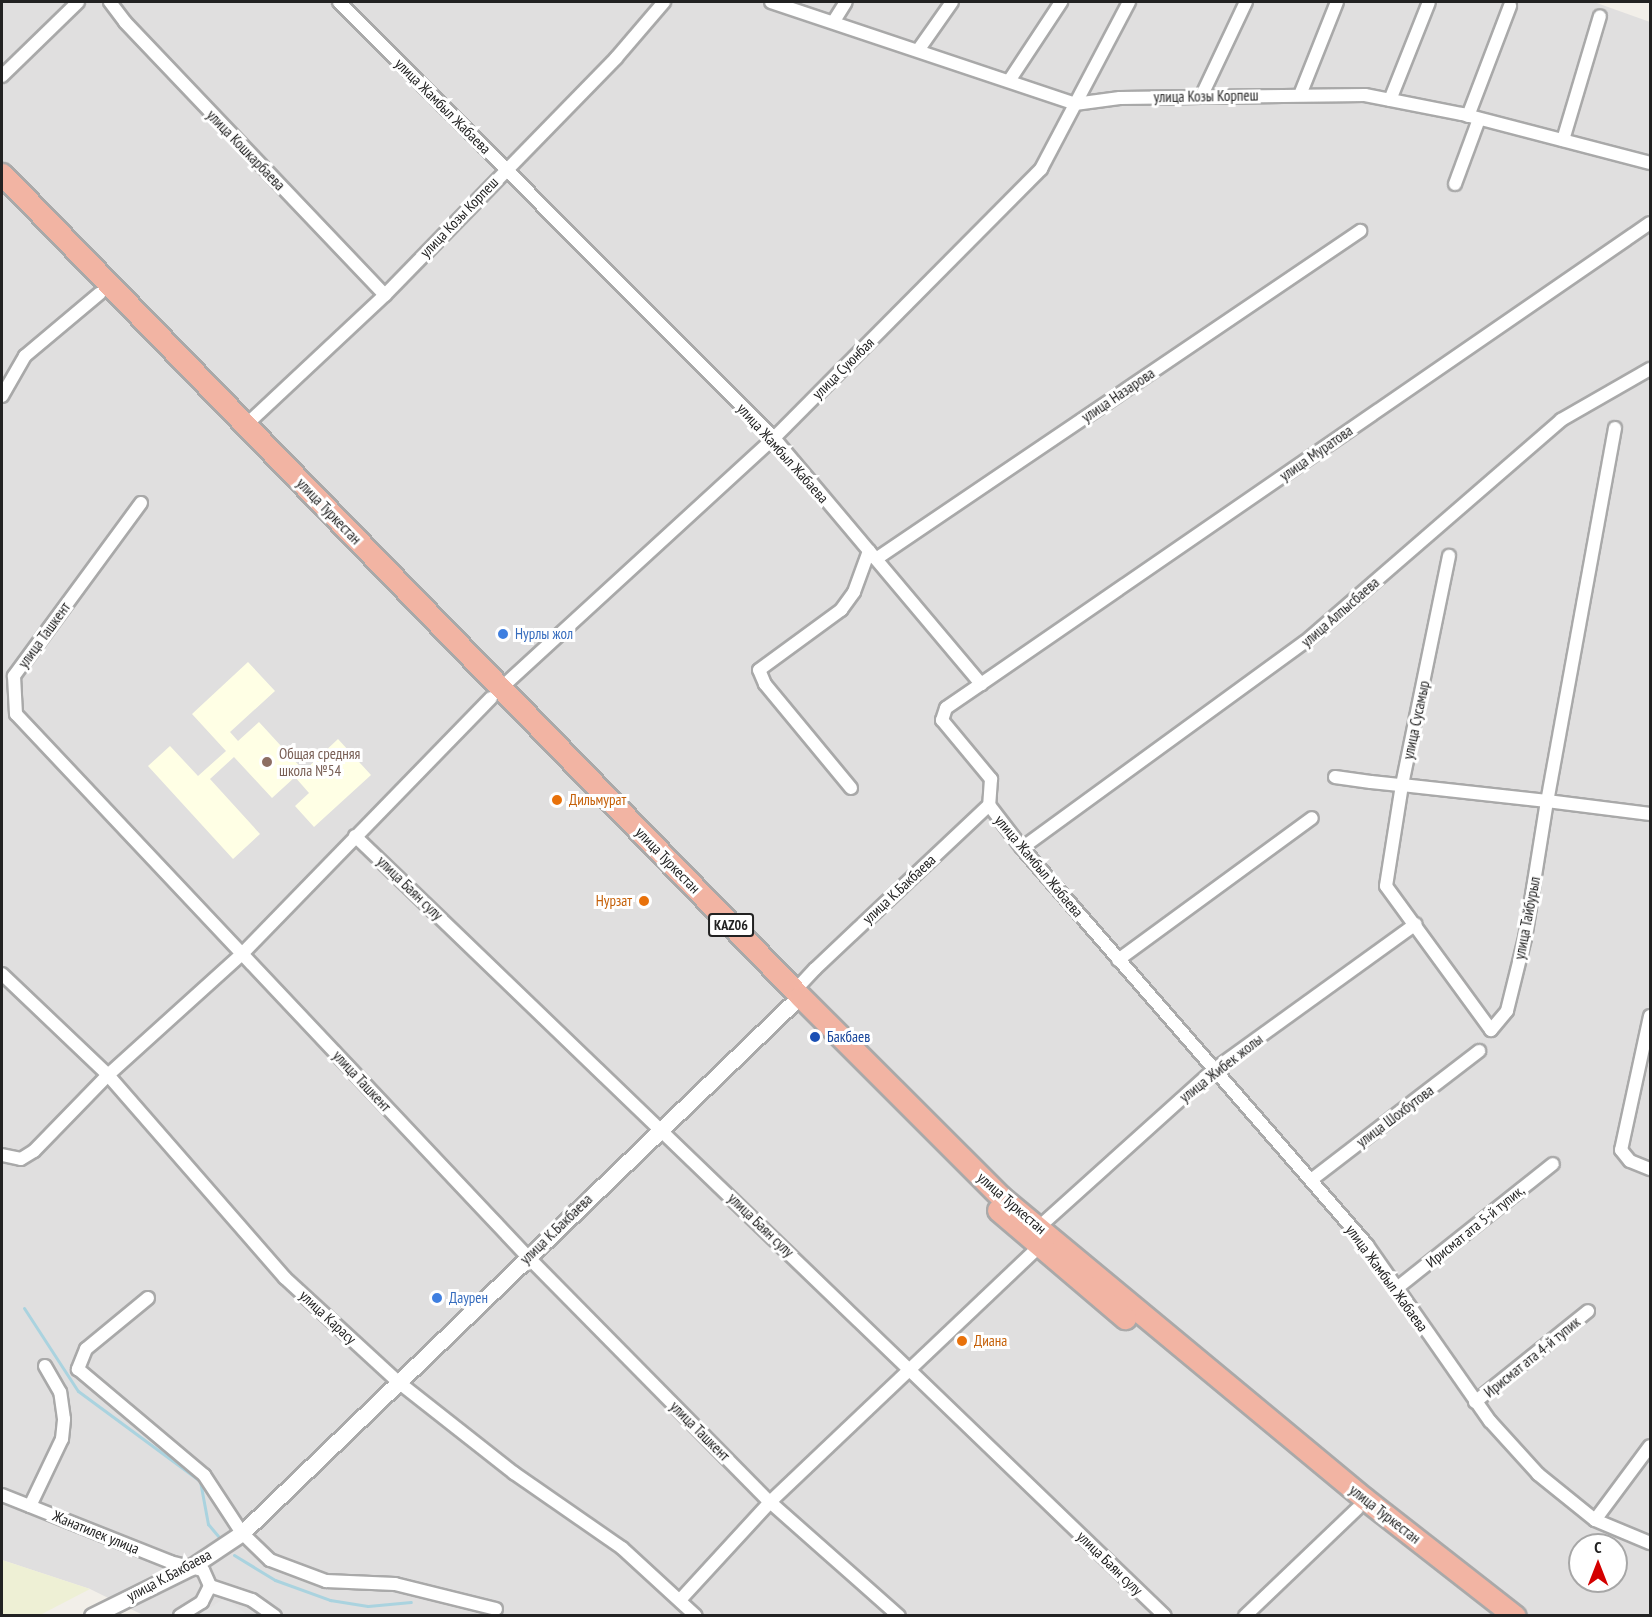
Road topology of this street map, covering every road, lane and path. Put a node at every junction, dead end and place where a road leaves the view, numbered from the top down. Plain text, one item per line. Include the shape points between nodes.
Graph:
1 (78, 2) edge
2 (110, 2) edge
3 (339, 2) edge
4 (664, 2) edge
5 (771, 2) edge
6 (846, 2) edge
7 (952, 2) edge
8 (1061, 2) edge
9 (1129, 2) edge
10 (1246, 2) edge
11 (1336, 2) edge
12 (1428, 2) edge
13 (1510, 6) dead end
14 (1600, 16) dead end
15 (834, 21) junction
16 (919, 49) junction
17 (2, 76) edge
18 (1009, 81) junction
19 (1202, 95) junction
20 (1300, 95) junction
21 (1390, 100) junction
22 (1075, 104) junction
23 (1473, 117) junction
24 (1563, 140) junction
25 (1650, 163) edge
26 (506, 168) junction
27 (2, 174) edge
28 (1455, 184) dead end
29 (2, 194) edge
30 (1650, 223) edge
31 (1360, 231) dead end
32 (99, 294) junction
33 (385, 295) junction
34 (1650, 369) edge
35 (2, 396) edge
36 (246, 425) junction
37 (1615, 428) dead end
38 (774, 438) junction
39 (141, 503) dead end
40 (872, 555) junction
41 (1449, 556) dead end
42 (981, 684) junction
43 (496, 693) junction
44 (1335, 777) dead end
45 (1402, 785) junction
46 (851, 788) dead end
47 (1547, 801) junction
48 (989, 805) junction
49 (1650, 814) edge
50 (1312, 818) dead end
51 (355, 836) junction
52 (1022, 848) junction
53 (1416, 924) junction
54 (242, 954) junction
55 (1118, 960) junction
56 (2, 974) edge
57 (796, 1000) junction
58 (1650, 1016) edge
59 (1479, 1052) dead end
60 (1212, 1071) junction
61 (108, 1075) junction
62 (662, 1128) junction
63 (2, 1155) edge
64 (1553, 1164) dead end
65 (1650, 1169) edge
66 (1311, 1180) junction
67 (1039, 1238) junction
68 (527, 1256) junction
69 (1397, 1288) junction
70 (148, 1298) dead end
71 (1588, 1311) dead end
72 (45, 1366) dead end
73 (908, 1369) junction
74 (397, 1381) junction
75 (1475, 1402) junction
76 (1650, 1446) edge
77 (2, 1495) edge
78 (770, 1502) junction
79 (30, 1506) junction
80 (1357, 1509) junction
81 (1596, 1520) junction
82 (242, 1533) junction
83 (1650, 1543) edge
84 (190, 1567) junction
85 (210, 1586) junction
86 (680, 1600) junction
87 (496, 1608) dead end
88 (92, 1616) edge
89 (180, 1616) edge
90 (275, 1616) edge
91 (696, 1616) edge
92 (899, 1616) edge
93 (1165, 1616) edge
94 (1245, 1616) edge
95 (1494, 1616) edge
96 (1515, 1616) edge

1 - 17 street
2 - 33 street, улица Кошкарбаева
3 - 26 street, улица Жамбыл Жабаева
4 - 26 street, улица Козы Корпеш via 616,58
5 - 15 street, улица Козы Корпеш
6 - 15 street
7 - 16 street
8 - 18 street
9 - 22 street, улица Суюнбая
10 - 19 street
11 - 20 street
12 - 21 street
13 - 23 street
14 - 24 street
15 - 16 street, улица Козы Корпеш
16 - 18 street, улица Козы Корпеш
18 - 22 street, улица Козы Корпеш
19 - 20 street, улица Козы Корпеш
19 - 22 street, улица Козы Корпеш
20 - 21 street, улица Козы Корпеш via 1365,95
21 - 23 street, улица Козы Корпеш
22 - 38 street, улица Суюнбая via 1041,169
23 - 24 street, улица Козы Корпеш
23 - 28 street
24 - 25 street, улица Козы Корпеш
26 - 33 street, улица Козы Корпеш
26 - 38 street, улица Жамбыл Жабаева
27 - 36 highway, улица Туркестан / KАZ06
29 - 32 highway, улица Туркестан / KАZ06
30 - 42 street, улица Муратова
31 - 40 street, улица Назарова
32 - 35 street via 25,356
32 - 43 highway, улица Туркестан / KАZ06
33 - 36 street, улица Козы Корпеш
34 - 52 street, улица Алпысбаева via 1561,420 1305,642
36 - 43 highway, улица Туркестан / KАZ06
37 - 47 street, улица Тайбурыл
38 - 40 street, улица Жамбыл Жабаева
38 - 43 street, улица Суюнбая
39 - 54 street, улица Ташкент via 14,676 16,714
40 - 42 street, улица Жамбыл Жабаева
40 - 46 street via 841,610 759,670 765,684
41 - 45 street, улица Сусамыр
42 - 48 street, улица Жамбыл Жабаева via 946,708 942,720 991,779
43 - 51 street, улица Суюнбая
43 - 57 highway, улица Туркестан / KАZ06
44 - 45 street
45 - 47 street
45 - 53 street, улица Сусамыр via 1386,886
47 - 49 street
47 - 53 street, улица Тайбурыл via 1525,938 1506,1011 1491,1030
48 - 52 street, улица Жамбыл Жабаева
48 - 57 street, улица К.Бакбаева via 815,969 800,985
50 - 55 street
51 - 54 street, улица Суюнбая
51 - 62 street, улица Баян сулу
52 - 55 street, улица Жамбыл Жабаева
53 - 60 street, улица Жибек жолы
54 - 61 street, улица Суюнбая
54 - 68 street, улица Ташкент
55 - 60 street, улица Жамбыл Жабаева
56 - 61 street, улица Карасу
57 - 62 street, улица К.Бакбаева
57 - 67 highway, улица Туркестан / KАZ06
58 - 65 street via 1621,1150 1630,1161
59 - 66 street, улица Шохбутова
60 - 66 street, улица Жамбыл Жабаева
60 - 67 street, улица Жибек жолы
61 - 63 street, улица Суюнбая via 34,1151 21,1159
61 - 74 street, улица Карасу via 285,1278
62 - 68 street, улица К.Бакбаева
62 - 73 street, улица Баян сулу
64 - 69 street, Ирисмат ата 5-й тупик,
66 - 69 street, улица Жамбыл Жабаева via 1367,1245
67 - 73 street, улица Жибек жолы
67 - 80 highway, улица Туркестан / KАZ06
67 - 96 highway, улица Туркестан / KАZ06
68 - 74 street, улица К.Бакбаева
68 - 78 street, улица Ташкент
69 - 75 street, улица Жамбыл Жабаева
70 - 82 street via 86,1349 78,1369 204,1475
71 - 75 street, Ирисмат ата 4-й тупик
72 - 79 street via 60,1392 62,1439
73 - 78 street, улица Жибек жолы
73 - 93 street, улица Баян сулу
74 - 82 street, улица К.Бакбаева
74 - 86 street, улица Карасу via 514,1473 622,1548
75 - 81 street, улица Жамбыл Жабаева via 1538,1474
76 - 81 street
77 - 79 street, Жанатилек улица
78 - 86 street, улица Жибек жолы
78 - 92 street, улица Ташкент
79 - 84 street, Жанатилек улица
80 - 94 street
80 - 95 highway, улица Туркестан / KАZ06
81 - 83 street, улица Жамбыл Жабаева
82 - 84 street, улица К.Бакбаева
82 - 87 street via 270,1560 308,1577 411,1587
84 - 85 street via 203,1570
84 - 88 street, улица К.Бакбаева
85 - 89 street via 202,1602
85 - 90 street via 252,1600
86 - 91 street, улица Карасу

